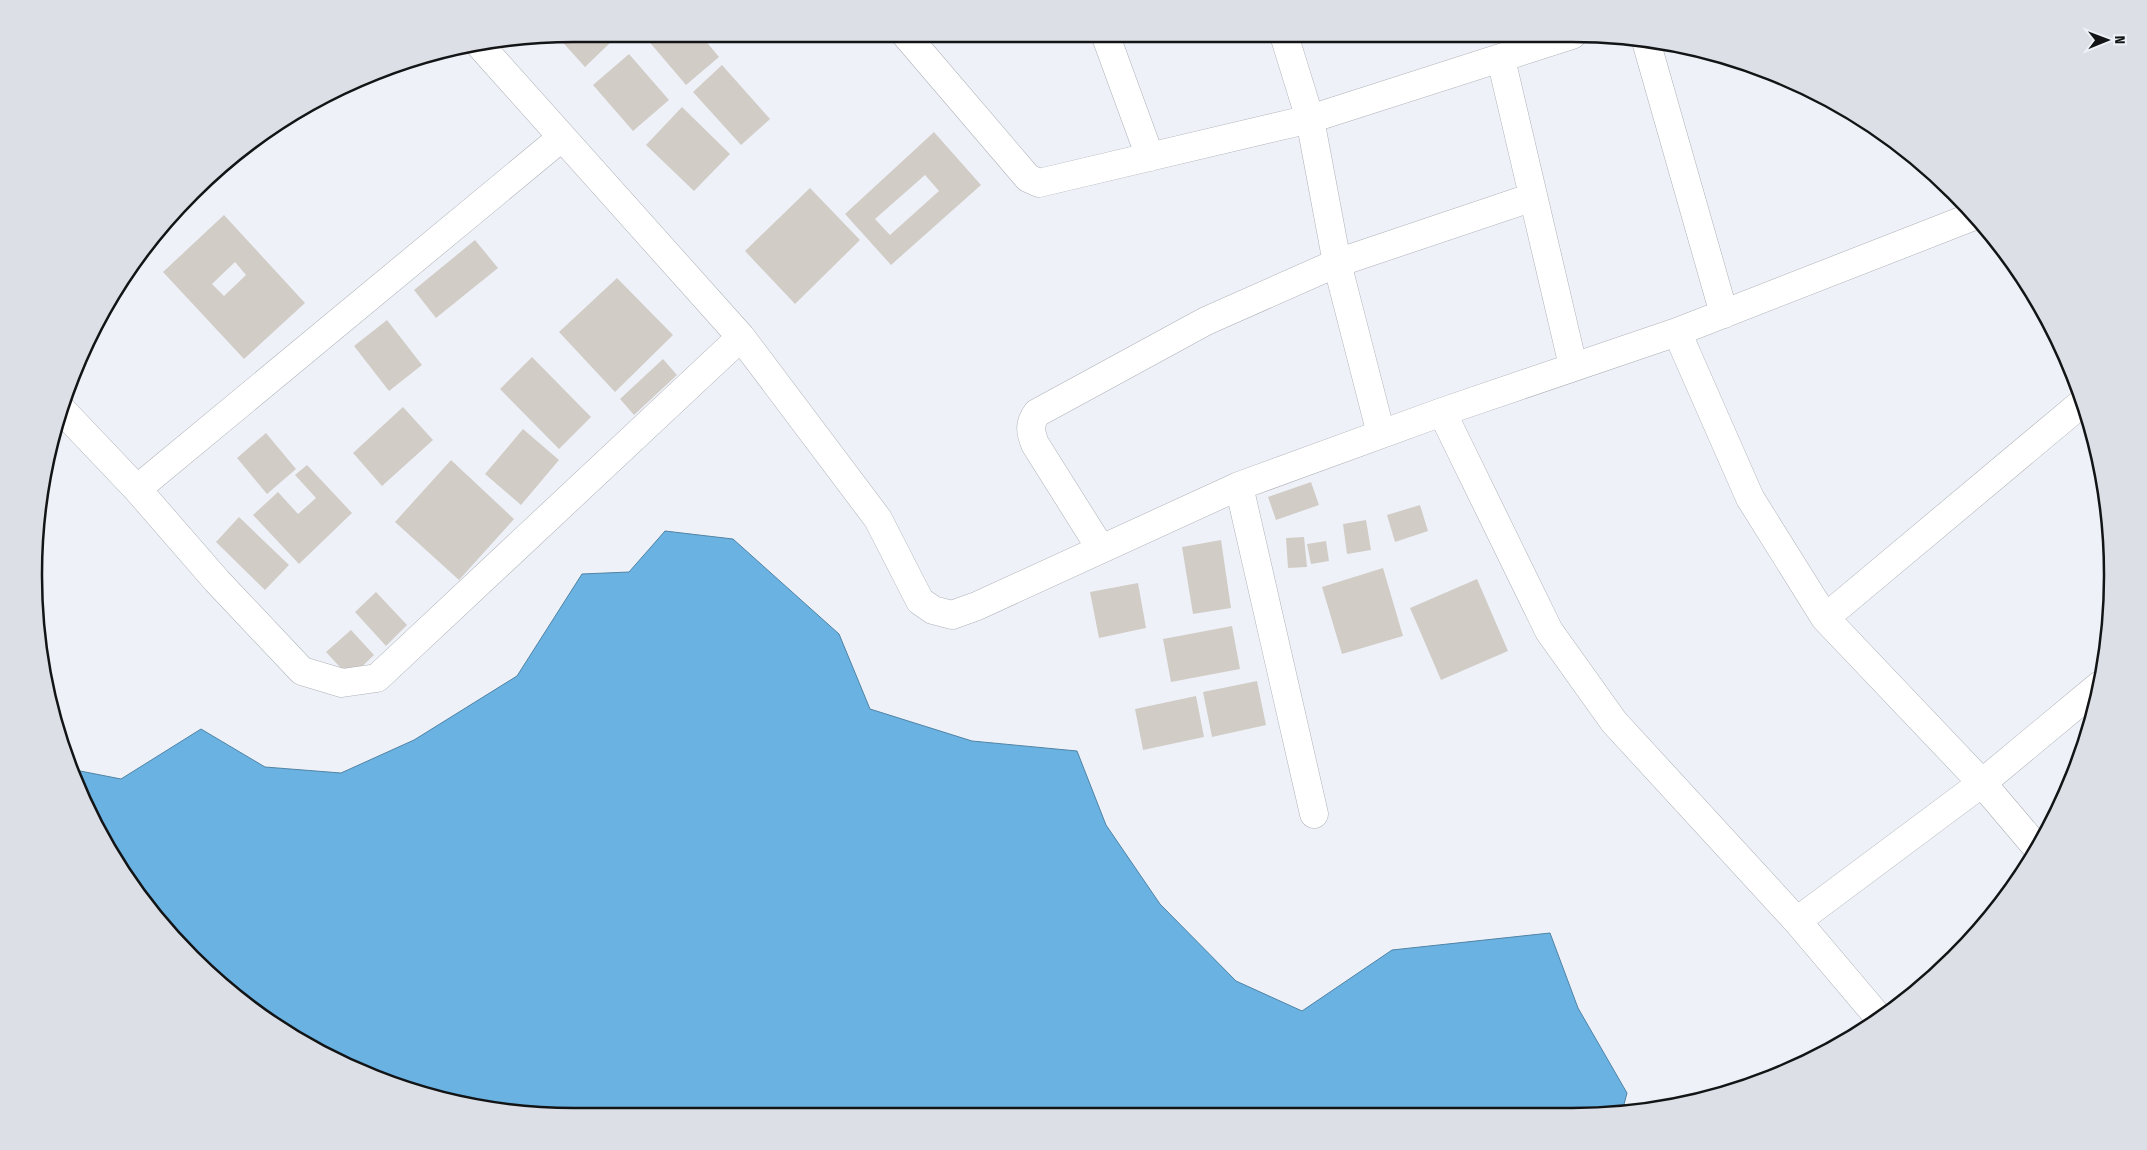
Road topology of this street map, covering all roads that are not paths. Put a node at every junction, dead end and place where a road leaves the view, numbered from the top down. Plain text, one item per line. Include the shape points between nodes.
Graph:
1 (912, 42) edge
2 (1108, 42) edge
3 (1286, 42) edge
4 (1551, 42) edge
5 (1648, 48) edge
6 (485, 51) edge
7 (1501, 59) junction
8 (1310, 119) junction
9 (561, 138) junction
10 (1150, 157) junction
11 (1533, 196) junction
12 (1967, 219) edge
13 (1337, 263) junction
14 (1724, 314) junction
15 (1677, 332) junction
16 (741, 337) junction
17 (1573, 366) junction
18 (2077, 407) edge
19 (1442, 412) junction
20 (67, 416) edge
21 (1381, 434) junction
22 (1239, 486) junction
23 (137, 489) junction
24 (1101, 549) junction
25 (1826, 618) junction
26 (2091, 692) edge
27 (1982, 783) junction
28 (1314, 814) dead end
29 (2032, 842) edge
30 (1796, 921) junction
31 (1875, 1013) edge

1 - 10 street via 1028,178 1039,183 1049,182
2 - 10 street
3 - 8 street
4 - 7 street
5 - 14 street
6 - 9 street
7 - 8 street
7 - 11 street
8 - 10 street
8 - 13 street
9 - 16 street
9 - 23 street
11 - 13 street
11 - 17 street
12 - 14 street
13 - 21 street
13 - 24 street via 1206,320 1037,413 1031,421 1030,432 1035,444
14 - 15 street
15 - 17 street
15 - 25 street via 1750,498
16 - 23 street via 377,678 342,683 302,671 217,581
16 - 24 street via 878,519 920,601 933,610 952,615 977,606
17 - 19 street
18 - 25 street
19 - 21 street
19 - 30 street via 1550,631 1614,722
20 - 23 street
21 - 22 street
22 - 24 street
22 - 28 street
25 - 27 street
26 - 27 street
27 - 29 street
27 - 30 street
30 - 31 street

